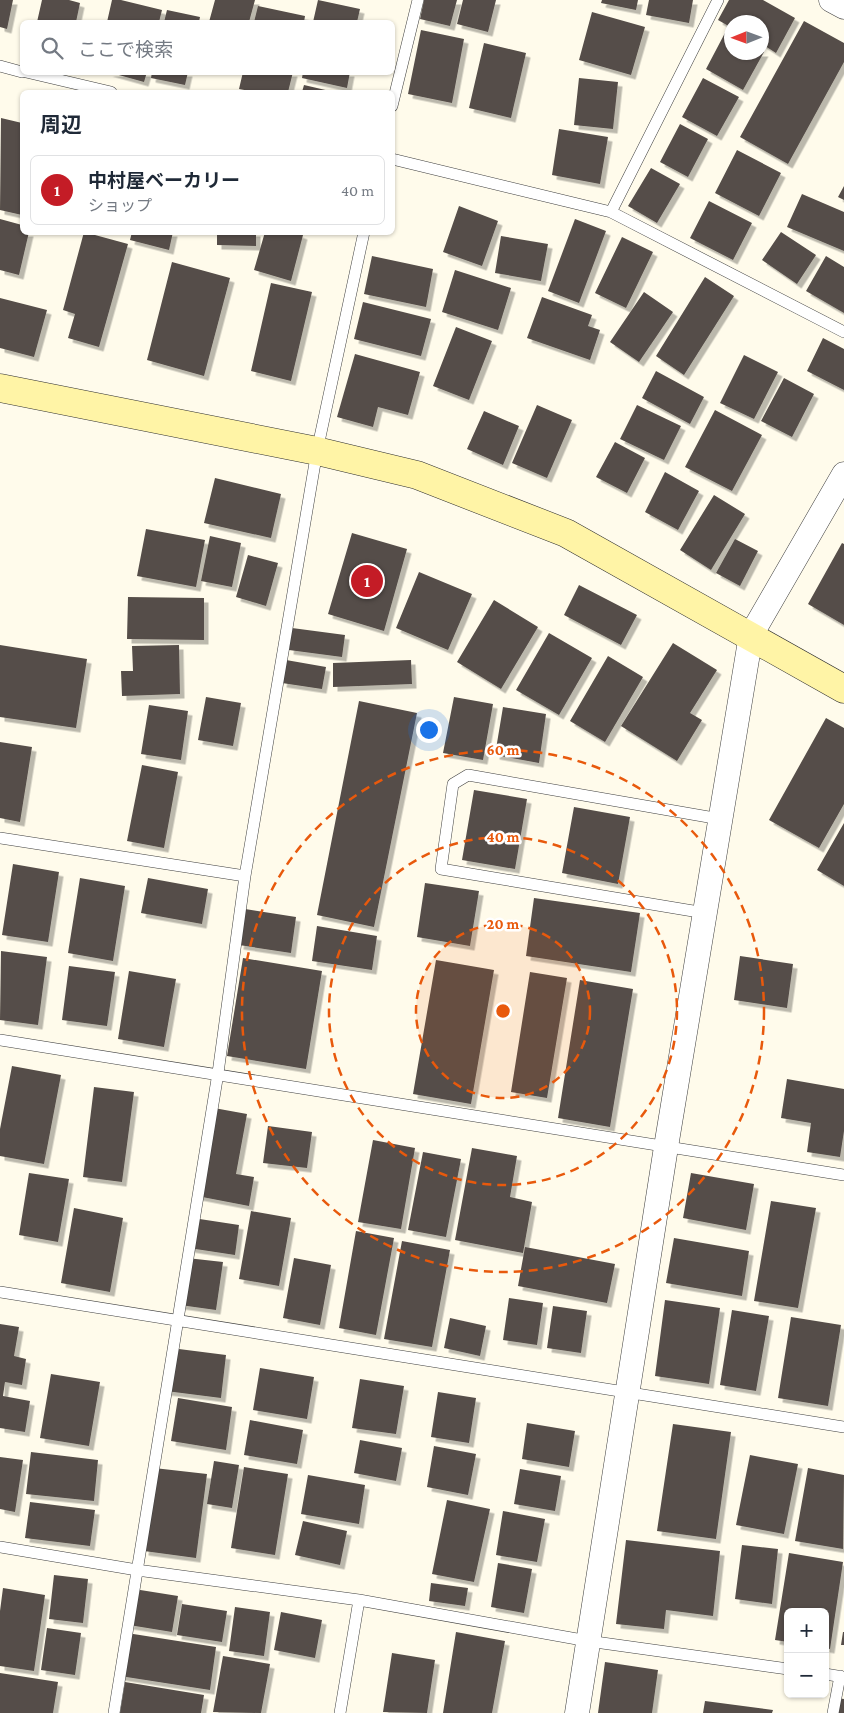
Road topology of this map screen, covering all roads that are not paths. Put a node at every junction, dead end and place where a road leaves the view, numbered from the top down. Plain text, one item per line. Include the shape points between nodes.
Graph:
1 (418, 0) edge
2 (718, 0) edge
3 (831, 0) edge
4 (844, 7) edge
5 (0, 66) edge
6 (20, 71) edge
7 (39, 75) edge
8 (102, 90) edge
9 (395, 94) edge
10 (395, 160) edge
11 (611, 212) junction
12 (363, 235) edge
13 (844, 332) edge
14 (0, 388) edge
15 (317, 451) junction
16 (844, 474) edge
17 (751, 635) junction
18 (844, 689) edge
19 (720, 819) junction
20 (0, 838) edge
21 (245, 876) junction
22 (705, 912) junction
23 (0, 1040) edge
24 (218, 1073) junction
25 (666, 1147) junction
26 (844, 1175) edge
27 (0, 1292) edge
28 (179, 1320) junction
29 (626, 1394) junction
30 (844, 1426) edge
31 (0, 1547) edge
32 (137, 1570) junction
33 (359, 1600) junction
34 (588, 1641) junction
35 (784, 1668) edge
36 (829, 1675) edge
37 (842, 1677) edge
38 (114, 1713) edge
39 (340, 1713) edge
40 (577, 1713) edge
41 (833, 1713) edge

1 - 9 lane
2 - 11 lane
3 - 4 street
5 - 6 lane
7 - 8 lane
10 - 11 lane
11 - 13 lane
12 - 15 lane
14 - 15 street
15 - 17 street via 417,475 566,533
15 - 21 lane
16 - 17 street
17 - 18 street
17 - 19 street
19 - 22 street
19 - 22 lane via 468,775 453,784 441,869
20 - 21 lane
21 - 24 lane
22 - 25 street
23 - 24 lane
24 - 25 lane
24 - 28 lane
25 - 26 lane
25 - 29 street
27 - 28 lane
28 - 29 lane
28 - 32 lane
29 - 30 lane
29 - 34 street
31 - 32 lane
32 - 33 lane
32 - 38 lane
33 - 34 lane
33 - 39 lane
34 - 35 lane
34 - 40 street
36 - 37 lane
37 - 41 lane

